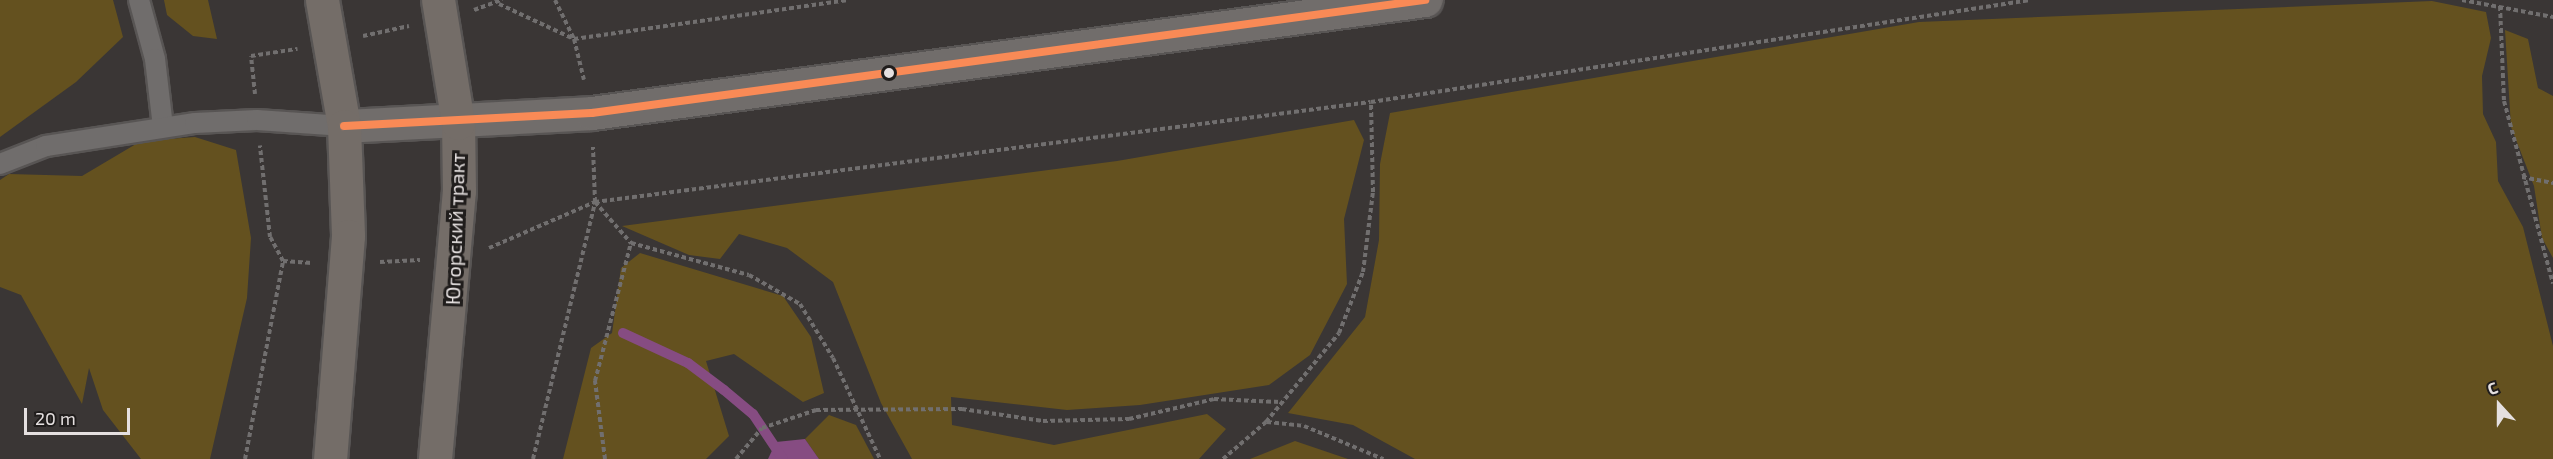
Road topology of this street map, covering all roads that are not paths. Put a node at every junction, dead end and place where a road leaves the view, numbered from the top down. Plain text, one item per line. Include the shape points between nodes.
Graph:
1 (139, 0) edge
2 (322, 0) edge
3 (1425, 0) edge
4 (1295, 8) edge
5 (440, 9) edge
6 (458, 123) junction
7 (344, 126) junction
8 (163, 127) junction
9 (0, 164) edge
10 (330, 459) edge
11 (435, 459) edge

1 - 8 lane via 154,59
2 - 7 main road
3 - 4 main road
4 - 6 main road via 592,113
5 - 6 main road, Югорский тракт
6 - 7 main road
6 - 11 main road, Югорский тракт via 457,257
7 - 8 lane via 257,120
7 - 10 main road via 347,265
8 - 9 lane via 46,146

